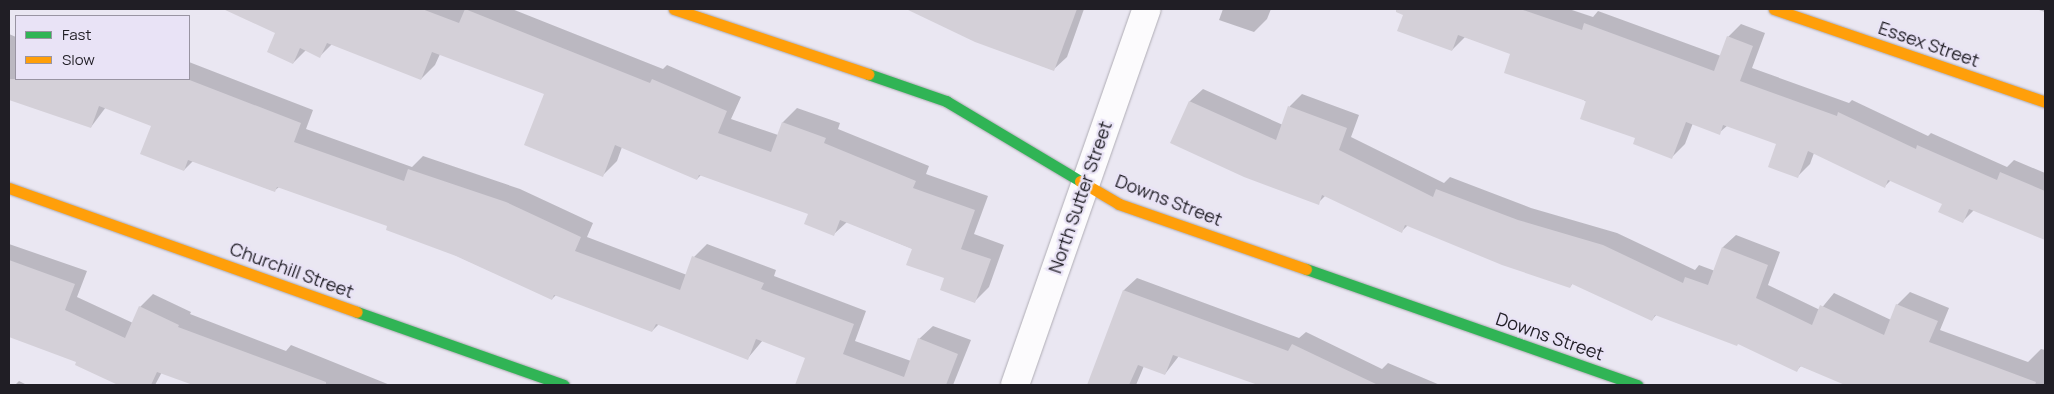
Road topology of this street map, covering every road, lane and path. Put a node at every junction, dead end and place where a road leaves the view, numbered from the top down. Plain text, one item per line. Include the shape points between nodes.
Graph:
1 (674, 9) edge
2 (1147, 9) edge
3 (1774, 9) edge
4 (2045, 102) edge
5 (1084, 182) junction
6 (9, 188) edge
7 (564, 385) edge
8 (1016, 385) edge
9 (1637, 385) edge

1 - 5 street, Downs Street via 946,101
2 - 5 street, North Sutter Street
3 - 4 street, Essex Street
5 - 8 street, North Sutter Street
5 - 9 street, Downs Street via 1119,204
6 - 7 street, Churchill Street

